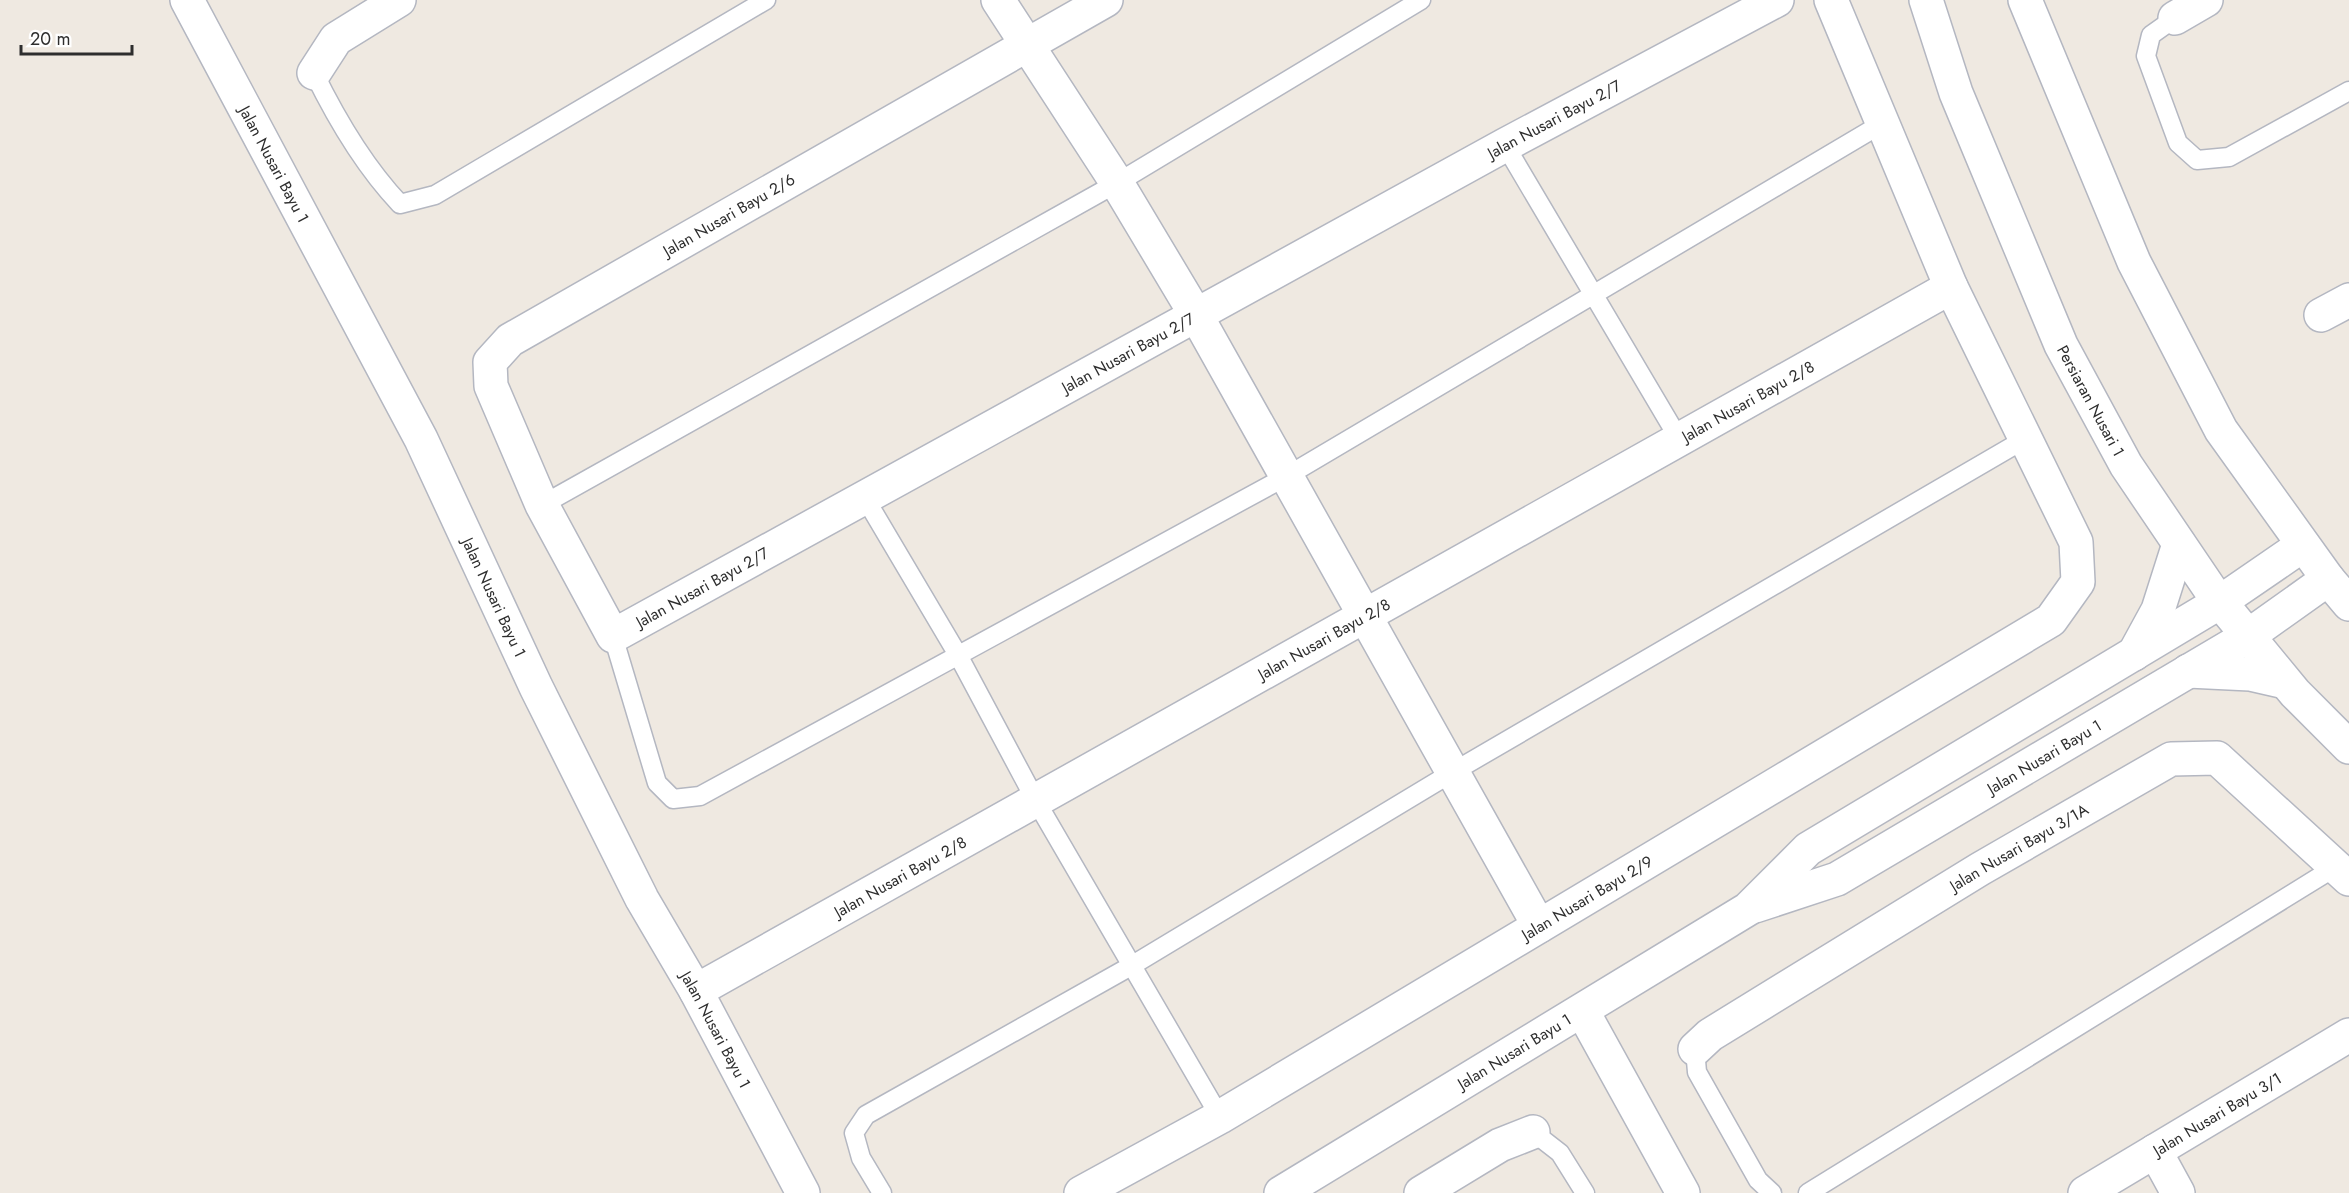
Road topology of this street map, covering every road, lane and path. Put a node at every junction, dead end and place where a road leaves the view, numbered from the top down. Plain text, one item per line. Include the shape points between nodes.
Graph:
1 (187, 0) edge
2 (399, 0) edge
3 (766, 0) edge
4 (998, 0) edge
5 (1106, 0) edge
6 (1777, 0) edge
7 (1831, 0) edge
8 (1926, 0) edge
9 (2025, 0) edge
10 (2206, 0) edge
11 (1419, 1) edge
12 (2175, 18) joint
13 (1027, 45) junction
14 (315, 74) joint
15 (2349, 92) edge
16 (1883, 123) junction
17 (1505, 145) junction
18 (1118, 183) junction
19 (1951, 287) junction
20 (1592, 296) junction
21 (1196, 315) junction
22 (2025, 438) junction
23 (1679, 440) junction
24 (1287, 476) junction
25 (865, 498) junction
26 (542, 505) junction
27 (2179, 544) junction
28 (2303, 545) junction
29 (2328, 579) junction
30 (2220, 602) junction
31 (2349, 604) edge
32 (1366, 615) junction
33 (613, 636) junction
34 (2248, 636) junction
35 (2134, 654) junction
36 (958, 655) junction
37 (2188, 671) junction
38 (2285, 682) junction
39 (2349, 747) edge
40 (1453, 772) junction
41 (1036, 801) junction
42 (2343, 872) edge
43 (1748, 909) junction
44 (1539, 926) junction
45 (1131, 966) junction
46 (696, 991) junction
47 (1583, 1012) junction
48 (2349, 1035) edge
49 (1695, 1049) joint
50 (1220, 1117) junction
51 (1533, 1132) joint
52 (2155, 1151) junction
53 (803, 1193) edge
54 (882, 1193) edge
55 (1081, 1193) edge
56 (1281, 1193) edge
57 (1421, 1193) edge
58 (1585, 1193) edge
59 (1683, 1193) edge
60 (1772, 1193) edge
61 (1808, 1193) edge
62 (2085, 1193) edge
63 (2178, 1193) edge

1 - 46 street, Jalan Nusari Bayu 1 via 421,439 590,798 642,899
2 - 14 street via 336,39
3 - 14 lane via 435,195 400,204 383,187 334,115
4 - 13 street
5 - 13 street, Jalan Nusari Bayu 2/6
6 - 17 street, Jalan Nusari Bayu 2/7
7 - 16 street
8 - 27 street, Persiaran Nusari 1 via 1956,93 2061,345 2126,465
9 - 28 street via 2134,262 2221,430
10 - 12 street
11 - 18 lane
12 - 15 lane via 2151,35 2146,56 2178,143 2197,160 2229,158
13 - 18 street
13 - 26 street, Jalan Nusari Bayu 2/6 via 510,340 490,362 491,386
16 - 19 street
16 - 20 lane
17 - 20 lane
17 - 21 street, Jalan Nusari Bayu 2/7
18 - 21 street
18 - 26 lane
19 - 22 street
19 - 23 street, Jalan Nusari Bayu 2/8
20 - 23 lane
20 - 24 lane
21 - 24 street
21 - 25 street, Jalan Nusari Bayu 2/7
22 - 40 lane
22 - 44 street, Jalan Nusari Bayu 2/9 via 2076,542 2078,582 2051,620
23 - 32 street, Jalan Nusari Bayu 2/8
24 - 32 street
24 - 36 lane
25 - 33 street, Jalan Nusari Bayu 2/7
25 - 36 lane
26 - 33 street
27 - 30 street, Persiaran Nusari 1
27 - 35 street via 2158,610
28 - 29 street
28 - 30 street, Jalan Nusari Bayu 1
29 - 31 street
29 - 34 street, Jalan Nusari Bayu 1
30 - 34 street, Persiaran Nusari 1
30 - 35 street, Jalan Nusari Bayu 1
32 - 40 street
32 - 41 street, Jalan Nusari Bayu 2/8
33 - 36 lane via 657,783 673,799 700,796
34 - 37 street, Jalan Nusari Bayu 1
34 - 38 street, Persiaran Nusari 1
35 - 43 street, Jalan Nusari Bayu 1 via 1808,849
36 - 41 lane
37 - 38 street via 2250,674
37 - 43 street, Jalan Nusari Bayu 1 via 1837,879
38 - 39 street, Persiaran Nusari 1
40 - 44 street
40 - 45 lane
41 - 45 lane
41 - 46 street, Jalan Nusari Bayu 2/8
42 - 49 street, Jalan Nusari Bayu 3/1A via 2217,758 2171,759 1980,869 1710,1035
42 - 61 lane
43 - 47 street, Jalan Nusari Bayu 1
44 - 50 street, Jalan Nusari Bayu 2/9
45 - 50 lane
45 - 54 lane via 866,1115 854,1133 861,1158
46 - 53 street, Jalan Nusari Bayu 1
47 - 56 street, Jalan Nusari Bayu 1
47 - 59 street
48 - 52 street, Jalan Nusari Bayu 3/1
49 - 60 lane via 1697,1072 1758,1180
50 - 55 street, Jalan Nusari Bayu 2/9
51 - 57 street via 1500,1145
51 - 58 lane via 1560,1153
52 - 62 street, Jalan Nusari Bayu 3/1
52 - 63 street

